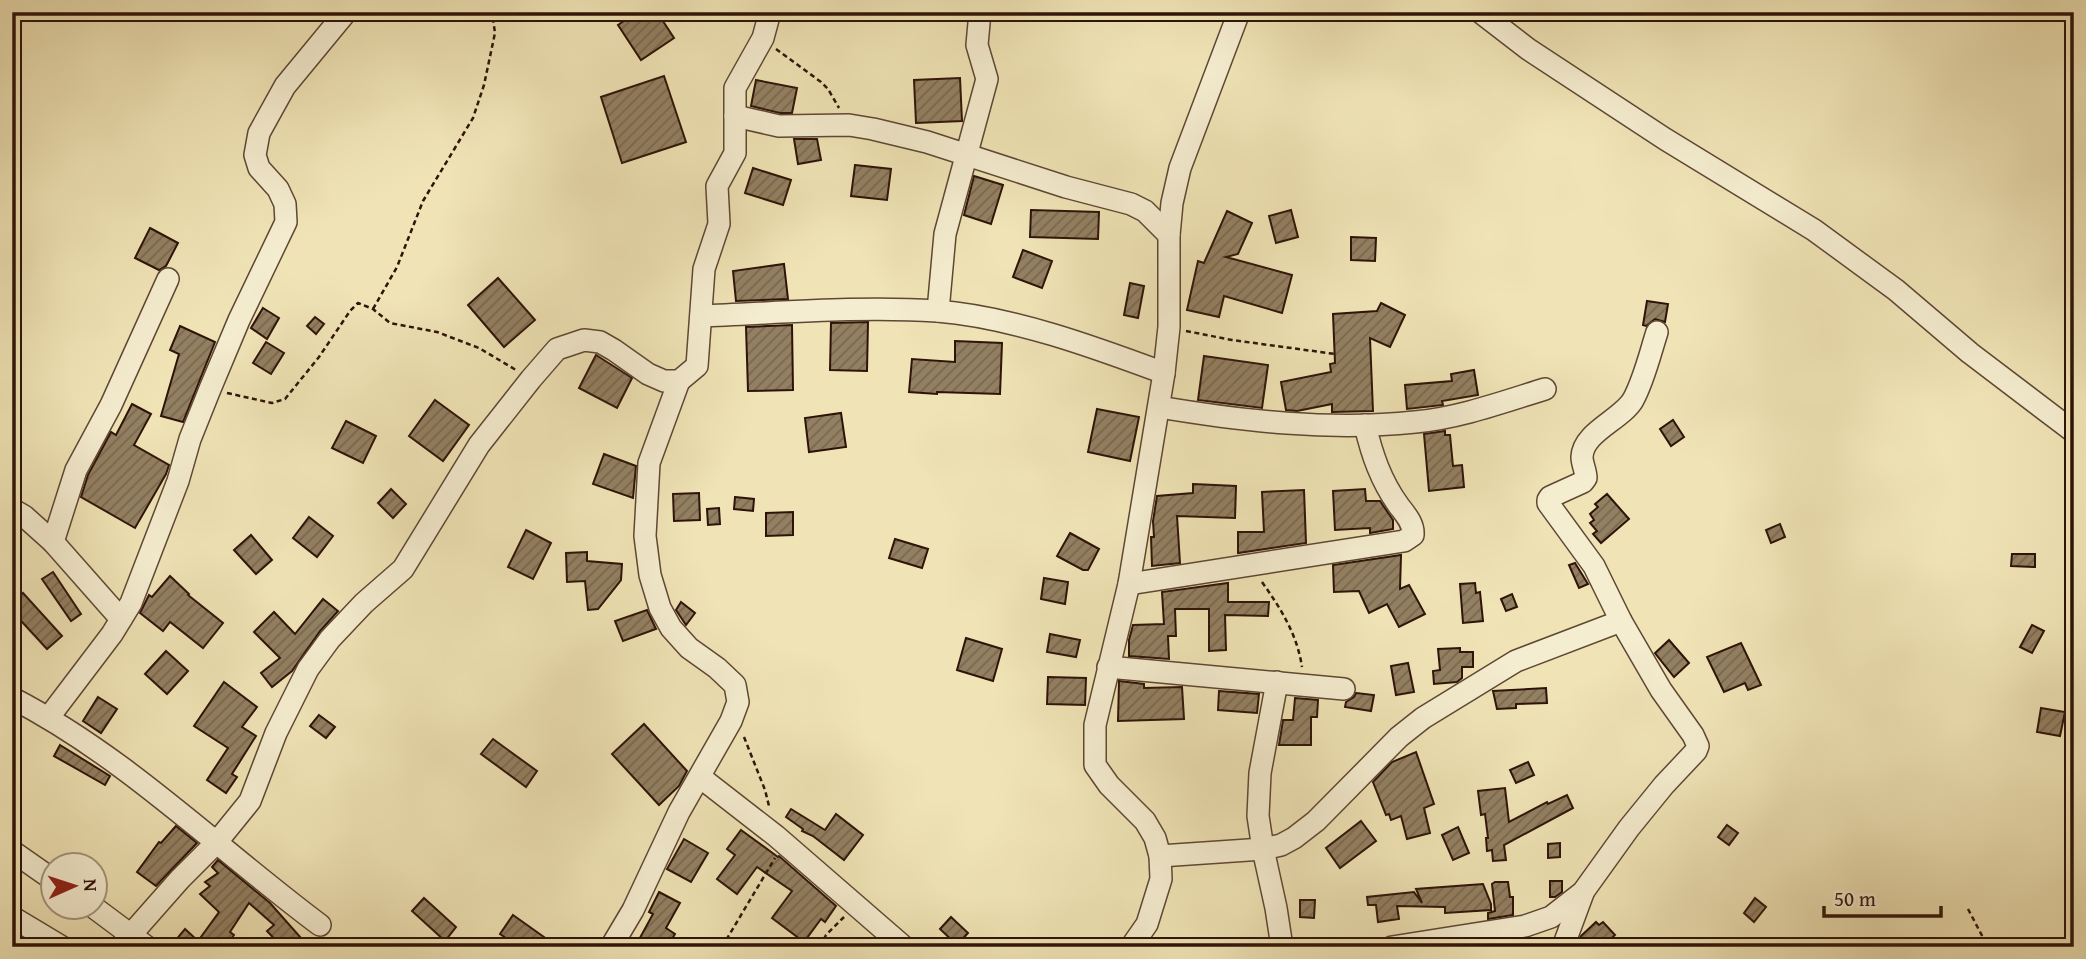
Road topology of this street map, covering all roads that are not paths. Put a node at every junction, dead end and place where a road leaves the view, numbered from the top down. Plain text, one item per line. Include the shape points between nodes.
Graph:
1 (345, 12) edge
2 (770, 12) edge
3 (979, 12) edge
4 (1239, 12) edge
5 (1480, 12) edge
6 (735, 116) junction
7 (965, 156) junction
8 (1169, 235) junction
9 (168, 279) dead end
10 (937, 312) junction
11 (701, 316) junction
12 (1657, 332) dead end
13 (1164, 373) junction
14 (679, 381) junction
15 (1545, 389) dead end
16 (1159, 407) junction
17 (1365, 425) junction
18 (2074, 432) edge
19 (12, 509) edge
20 (53, 542) junction
21 (1129, 584) junction
22 (121, 619) junction
23 (1621, 621) junction
24 (1108, 667) junction
25 (1277, 682) junction
26 (1344, 689) dead end
27 (12, 698) edge
28 (49, 717) junction
29 (700, 777) junction
30 (216, 843) junction
31 (1263, 849) junction
32 (12, 851) edge
33 (1160, 856) junction
34 (38, 869) edge
35 (1583, 892) junction
36 (12, 918) edge
37 (108, 920) edge
38 (320, 925) dead end
39 (133, 943) edge
40 (62, 947) edge
41 (611, 947) edge
42 (904, 947) edge
43 (1131, 947) edge
44 (1282, 947) edge
45 (1392, 947) edge
46 (1563, 947) edge

1 - 22 street via 285,86 259,133 255,155 285,204 286,222 210,389 141,580
2 - 6 street via 763,38 735,88
3 - 7 street via 977,45 987,79
4 - 8 street via 1180,168
5 - 18 street via 1665,139 1814,230
6 - 7 street via 779,126 873,129
6 - 11 street via 735,153 717,186 719,224 704,269
7 - 8 street via 1131,204
7 - 10 street via 945,234
8 - 13 street
9 - 20 street via 76,470
10 - 11 street
10 - 13 street via 1044,333
11 - 14 street via 696,366
12 - 23 street via 1634,399 1587,443 1582,454 1586,478 1548,499 1594,566
13 - 16 street
14 - 29 street via 649,463 645,536 650,575 671,628 735,685 736,710
14 - 30 street via 648,374 600,342 584,340 557,349 479,445 403,569 355,612 308,669 275,733 250,801
15 - 17 street via 1417,422
16 - 17 street via 1245,420
16 - 21 street
17 - 21 street via 1374,461 1413,528 1410,539
19 - 20 street
20 - 22 street
21 - 24 street
22 - 28 street
23 - 31 street via 1516,661 1457,697 1399,737 1316,821 1281,845
23 - 35 street via 1698,746
24 - 25 street
24 - 33 street via 1095,725 1096,765 1145,821
25 - 26 street
25 - 31 street via 1259,783
27 - 28 street
28 - 30 street via 137,779
29 - 41 street
29 - 42 street
30 - 38 street
30 - 39 street via 180,879
31 - 33 street
31 - 44 street
32 - 34 street
33 - 43 street via 1161,878 1147,924
35 - 45 street via 1551,918 1525,926
35 - 46 street
36 - 40 street
37 - 39 street

